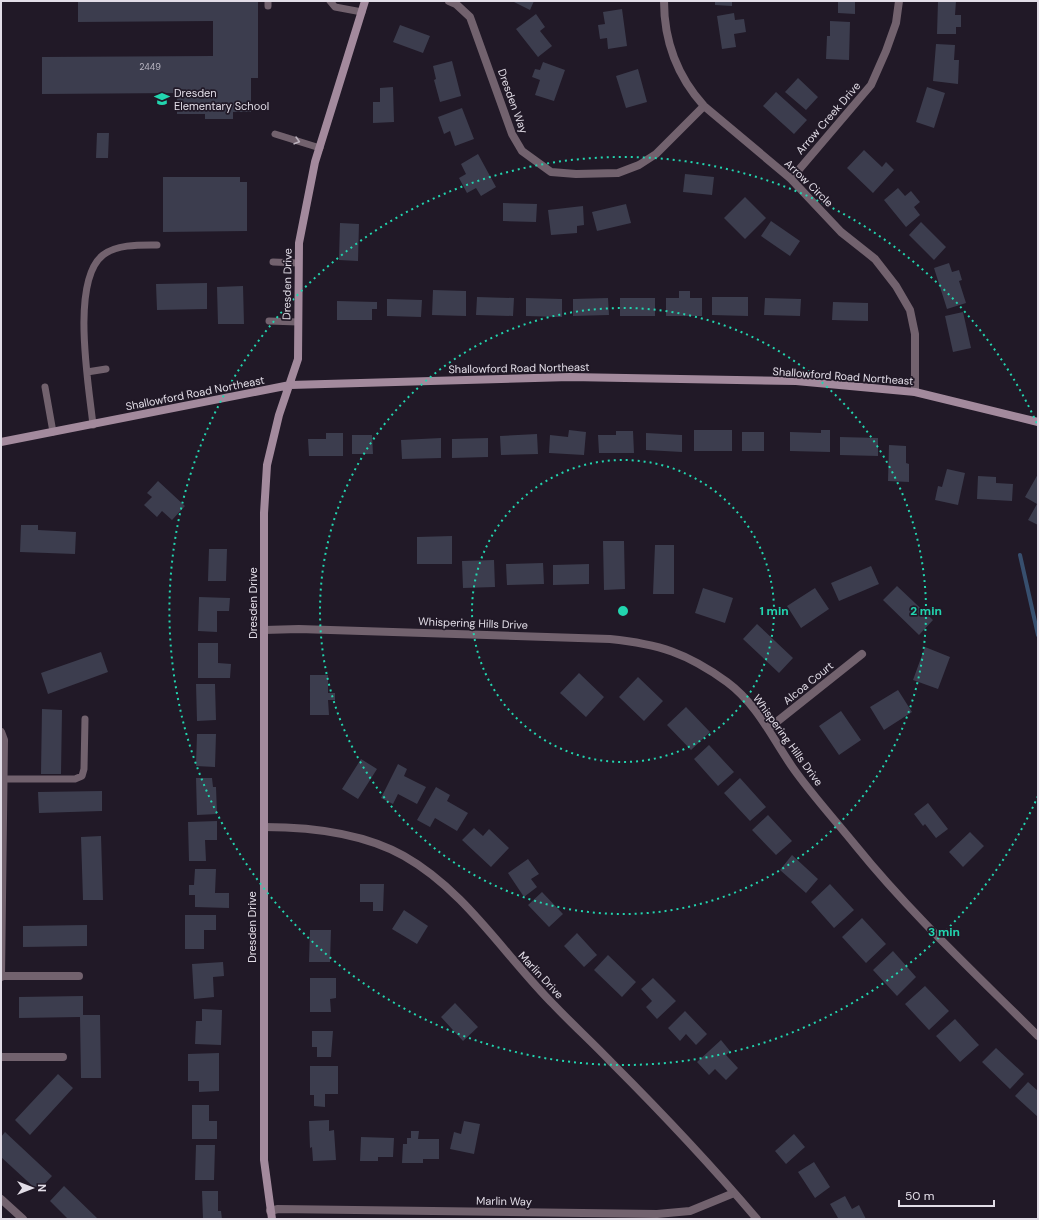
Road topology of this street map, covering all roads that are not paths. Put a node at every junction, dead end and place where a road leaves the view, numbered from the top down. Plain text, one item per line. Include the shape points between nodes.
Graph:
1 (330, 1) edge
2 (366, 1) edge
3 (449, 1) edge
4 (664, 1) edge
5 (899, 1) edge
6 (362, 12) junction
7 (704, 106) junction
8 (275, 134) dead end
9 (320, 148) junction
10 (791, 179) junction
11 (157, 245) dead end
12 (273, 262) dead end
13 (298, 263) junction
14 (269, 321) dead end
15 (298, 322) junction
16 (106, 369) dead end
17 (87, 372) junction
18 (290, 385) junction
19 (45, 387) dead end
20 (915, 392) junction
21 (1038, 422) edge
22 (93, 424) junction
23 (53, 432) junction
24 (1, 442) edge
25 (264, 630) junction
26 (862, 654) dead end
27 (85, 719) dead end
28 (769, 728) junction
29 (1, 732) edge
30 (4, 779) junction
31 (264, 827) junction
32 (1, 976) edge
33 (79, 976) dead end
34 (1038, 1036) edge
35 (1, 1057) edge
36 (63, 1057) dead end
37 (734, 1193) junction
38 (1, 1199) edge
39 (271, 1215) edge
40 (24, 1219) edge
41 (757, 1219) edge

1 - 6 lane via 335,7
2 - 6 street, Dresden Drive
3 - 7 street, Dresden Way via 470,17 512,134 527,155 551,172 618,173 639,165 656,154
4 - 7 street, Arrow Circle via 664,20 670,48 678,68 694,95
5 - 10 street, Arrow Creek Drive via 896,23 871,85
6 - 9 street, Dresden Drive
7 - 10 street, Arrow Circle
8 -> 9 lane
9 - 13 street, Dresden Drive via 299,243
10 - 20 street, Arrow Circle via 841,232 874,259 896,286 910,310 915,334
11 - 17 lane via 136,245 114,250 103,255 91,271 85,294
12 - 13 lane
13 - 15 street, Dresden Drive
14 - 15 lane
15 - 18 street, Dresden Drive via 298,359
16 - 17 lane
17 - 22 lane
18 - 20 street, Shallowford Road Northeast via 570,377 796,381
18 - 22 street, Shallowford Road Northeast
18 - 25 street, Dresden Drive via 279,415 267,465 264,513
19 - 23 lane
20 - 21 street, Shallowford Road Northeast
22 - 23 street, Shallowford Road Northeast
23 - 24 street, Shallowford Road Northeast
25 - 28 street, Whispering Hills Drive via 307,629 603,638 643,642 673,651 710,670 752,704
25 - 31 street, Dresden Drive
26 - 28 street, Alcoa Court
27 - 30 lane via 82,776 76,779
28 - 34 street, Whispering Hills Drive via 794,768 885,881
29 - 30 street via 4,740
30 - 32 street
31 - 37 street, Marlin Drive via 298,828 357,837 402,855 425,868 450,888 553,1005 669,1121
31 - 39 street, Dresden Drive via 264,1160
32 - 33 street
35 - 36 street
37 - 39 street, Marlin Way via 690,1211 657,1214 278,1209
37 - 41 street, Marlin Drive
38 - 40 street

